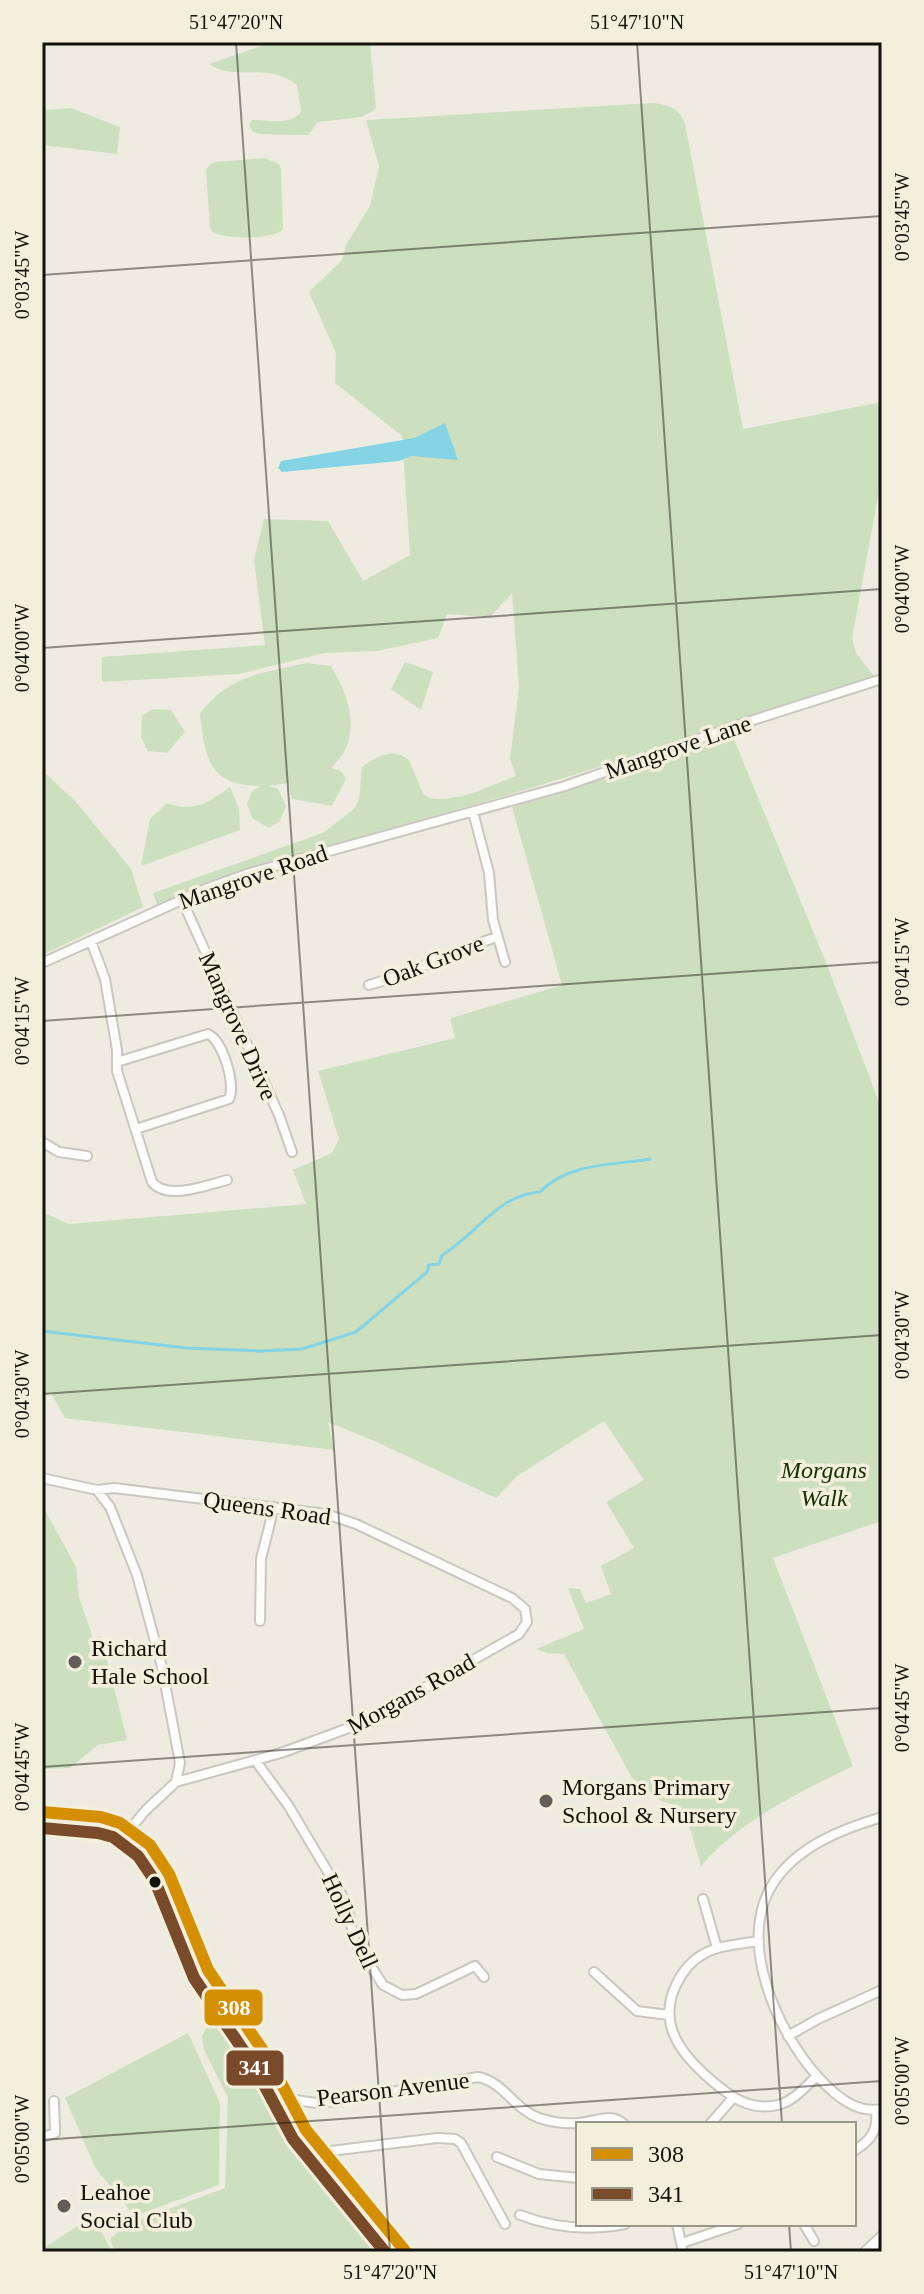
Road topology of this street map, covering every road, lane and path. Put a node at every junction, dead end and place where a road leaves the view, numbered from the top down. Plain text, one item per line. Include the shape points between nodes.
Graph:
1 (882, 679) edge
2 (473, 812) junction
3 (182, 900) junction
4 (497, 937) junction
5 (91, 941) junction
6 (505, 962) dead end
7 (42, 963) edge
8 (369, 985) dead end
9 (117, 1062) junction
10 (136, 1129) junction
11 (42, 1142) edge
12 (292, 1152) dead end
13 (87, 1156) dead end
14 (227, 1180) dead end
15 (42, 1478) edge
16 (97, 1490) junction
17 (274, 1507) junction
18 (523, 1605) joint
19 (260, 1621) dead end
20 (255, 1760) junction
21 (176, 1782) junction
22 (42, 1812) edge
23 (882, 1817) edge
24 (130, 1829) junction
25 (703, 1899) dead end
26 (759, 1941) junction
27 (717, 1948) junction
28 (594, 1972) dead end
29 (484, 1977) dead end
30 (882, 1990) edge
31 (669, 2015) junction
32 (788, 2036) junction
33 (817, 2076) junction
34 (733, 2098) junction
35 (289, 2099) junction
36 (54, 2101) dead end
37 (879, 2110) edge
38 (576, 2122) edge
39 (585, 2122) edge
40 (620, 2122) edge
41 (712, 2122) edge
42 (42, 2137) edge
43 (856, 2150) edge
44 (322, 2152) junction
45 (497, 2157) dead end
46 (576, 2178) edge
47 (520, 2215) dead end
48 (505, 2224) dead end
49 (608, 2226) edge
50 (677, 2226) edge
51 (733, 2226) edge
52 (805, 2226) edge
53 (882, 2237) edge
54 (814, 2241) dead end
55 (682, 2248) edge
56 (406, 2252) edge
57 (866, 2252) edge

1 - 2 street, Mangrove Lane
2 - 3 street, Mangrove Road via 284,863
2 - 4 street, Oak Grove via 491,883
3 - 5 street, Mangrove Road
3 - 12 street, Mangrove Drive
4 - 6 street, Oak Grove
4 - 8 street, Oak Grove
5 - 7 street, Mangrove Road
5 - 9 street via 105,979
9 - 10 street
9 - 10 street via 208,1034 217,1040 233,1083 229,1099
10 - 14 street via 152,1182 159,1189
11 - 13 street via 59,1152
15 - 16 street, Queens Road
16 - 17 street, Queens Road
16 - 21 street via 121,1530 153,1630 176,1730
17 - 18 street, Queens Road via 356,1524
17 - 19 street via 261,1559
18 - 20 street, Morgans Road via 527,1622 519,1634 400,1704 342,1732
20 - 21 street, Morgans Road
20 - 29 street, Holly Dell via 347,1904 354,1940 383,1985 410,1995 475,1966
21 - 24 street
22 - 24 main road via 101,1817
23 - 26 street via 825,1839 784,1869 767,1896
24 - 35 main road via 158,1855 208,1970 268,2058
25 - 27 street
26 - 27 street
26 - 32 street via 771,1999
27 - 31 street via 695,1960 680,1978
28 - 31 street via 637,2011
30 - 32 street
31 - 34 street via 684,2055
32 - 33 street
33 - 34 street via 775,2105 754,2106
33 - 37 street via 847,2102
34 - 41 street
35 - 38 street, Pearson Avenue via 339,2101 478,2077 492,2081 540,2118
35 - 44 main road
36 - 42 street via 55,2133
37 - 43 street via 876,2130
39 - 40 street, Pearson Avenue via 609,2117
44 - 48 street via 455,2139
44 - 56 main road
45 - 46 street via 539,2174
47 - 49 street via 583,2229
50 - 55 street
51 - 55 street
52 - 54 street
53 - 57 street

